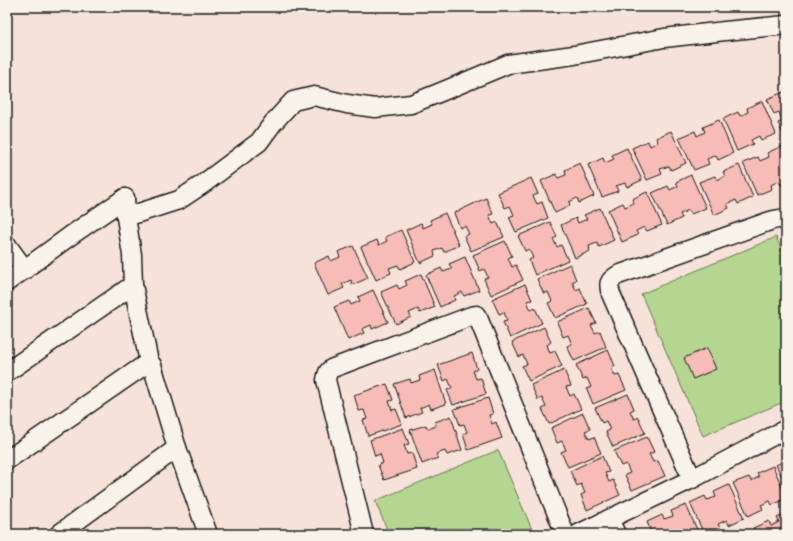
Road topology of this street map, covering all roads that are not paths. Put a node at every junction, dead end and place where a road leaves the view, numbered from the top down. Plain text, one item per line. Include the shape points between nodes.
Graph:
1 (786, 26) edge
2 (126, 217) junction
3 (786, 221) edge
4 (7, 245) edge
5 (24, 270) junction
6 (7, 282) edge
7 (133, 285) junction
8 (149, 362) junction
9 (7, 372) edge
10 (786, 429) edge
11 (178, 448) junction
12 (7, 460) edge
13 (692, 479) junction
14 (599, 530) edge
15 (202, 531) edge
16 (59, 534) edge
17 (364, 534) edge
18 (565, 534) edge

1 - 2 street via 664,38 508,64 411,104 376,108 314,96 293,101 259,142 203,184 179,200
2 - 5 street via 125,198
2 - 7 street via 132,255
3 - 13 street via 770,221 612,278 610,282 611,294
4 - 5 street
5 - 6 street
7 - 8 street
7 - 9 street
8 - 11 street
8 - 12 street
10 - 13 street
11 - 15 street
11 - 16 street
13 - 14 street
17 - 18 street via 326,380 329,370 476,315

